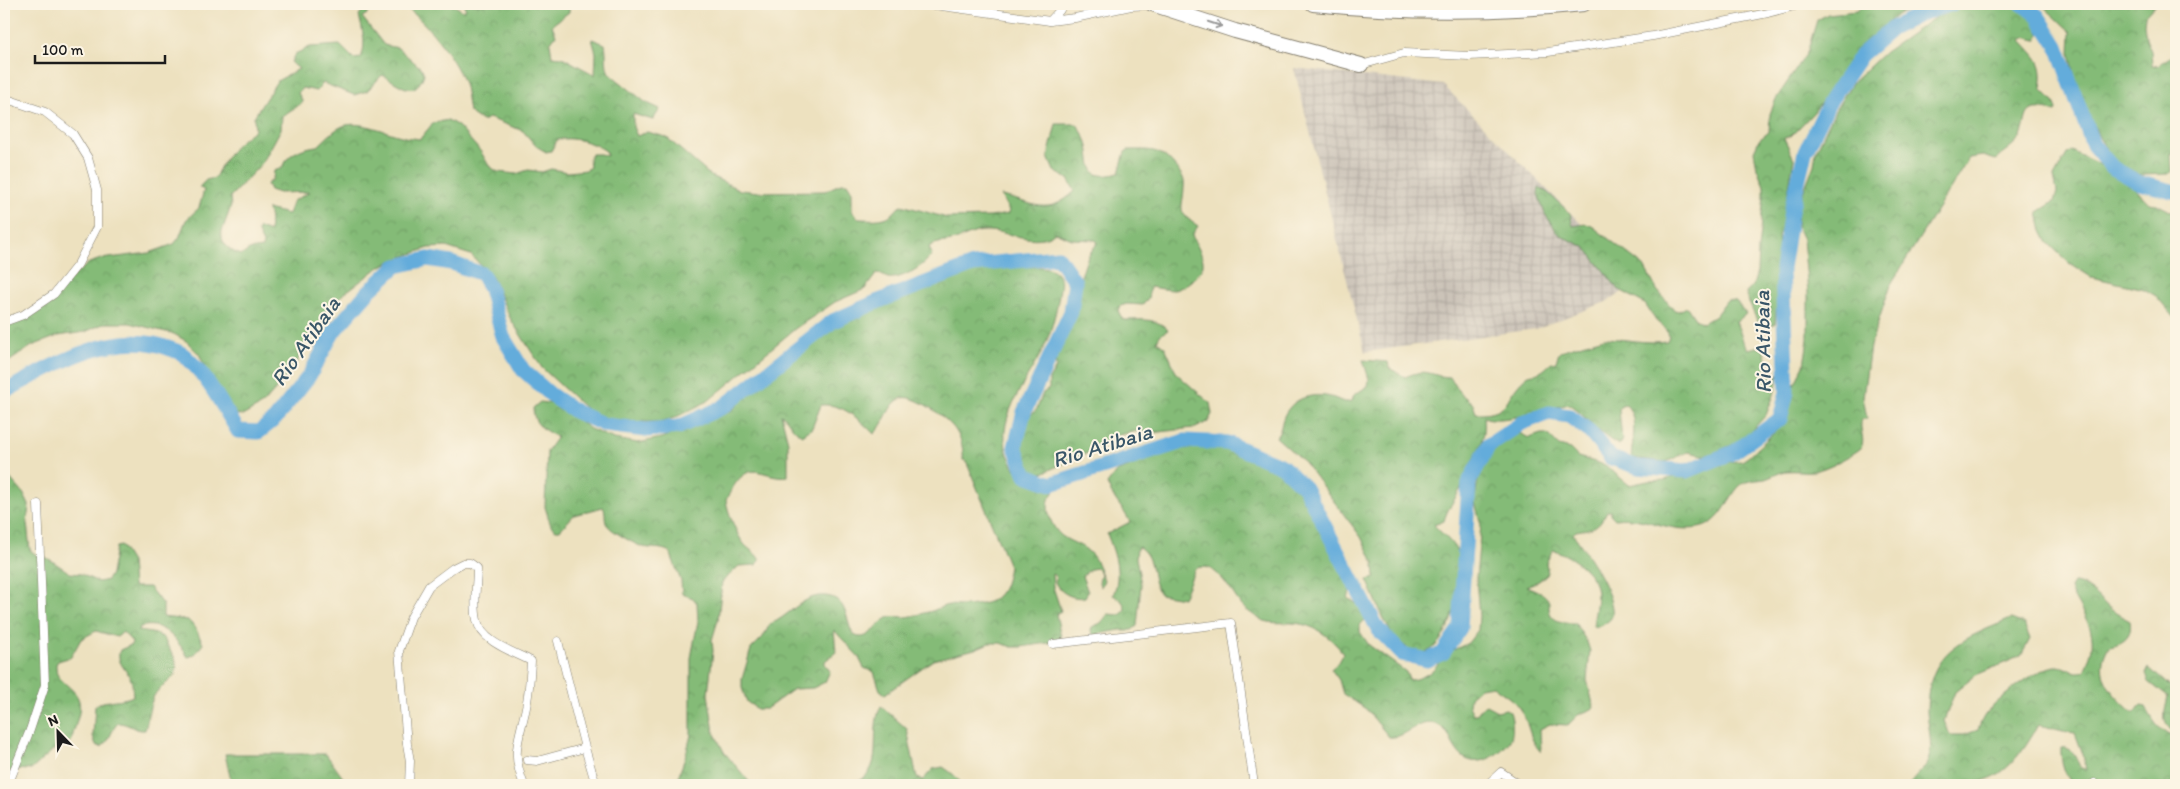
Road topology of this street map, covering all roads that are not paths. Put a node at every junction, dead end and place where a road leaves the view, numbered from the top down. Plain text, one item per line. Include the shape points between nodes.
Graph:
1 (927, 4) edge
2 (1062, 4) edge
3 (1153, 4) edge
4 (1313, 4) edge
5 (1584, 4) edge
6 (1802, 4) edge
7 (1050, 21) junction
8 (1361, 65) joint
9 (4, 98) edge
10 (4, 322) edge
11 (38, 504) dead end
12 (558, 641) dead end
13 (1053, 644) dead end
14 (585, 748) junction
15 (527, 760) dead end
16 (8, 785) edge
17 (409, 785) edge
18 (524, 785) edge
19 (596, 785) edge
20 (1254, 785) edge
21 (1487, 785) edge
22 (1520, 785) edge

1 - 7 street
2 - 7 street
3 - 7 street
3 -> 8 highway
4 - 5 highway via 1424,11
6 - 8 street via 1653,36 1548,52 1470,56 1404,53
9 - 10 street via 45,112 73,134 88,158 97,190 97,228 78,264 54,294 23,315
11 - 16 street via 45,685
12 - 14 street
13 - 20 street via 1231,623
14 - 15 street via 537,761
14 - 19 street
17 - 18 street via 410,761 399,651 411,617 429,586 463,562 477,568 477,620 482,630 491,640 532,661 524,717 516,742 518,772
21 - 22 street via 1501,772

